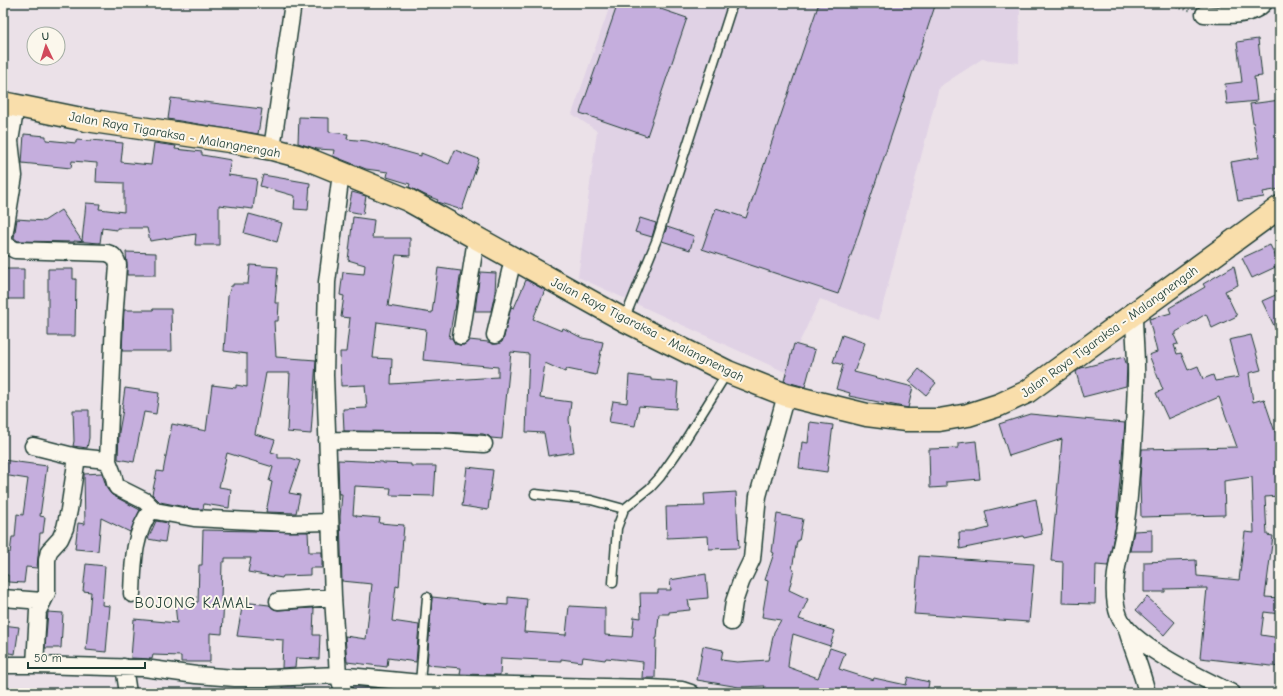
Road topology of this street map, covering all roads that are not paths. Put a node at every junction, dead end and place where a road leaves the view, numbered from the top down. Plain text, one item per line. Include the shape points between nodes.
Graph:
1 (293, 3) edge
2 (733, 3) edge
3 (1264, 3) edge
4 (1204, 14) road end
5 (9, 104) edge
6 (272, 149) junction
7 (340, 173) junction
8 (1280, 207) edge
9 (476, 239) junction
10 (5, 245) edge
11 (513, 260) junction
12 (1134, 314) junction
13 (624, 320) junction
14 (496, 335) dead end
15 (461, 336) dead end
16 (728, 372) junction
17 (786, 395) junction
18 (327, 440) junction
19 (484, 444) dead end
20 (33, 446) dead end
21 (77, 457) junction
22 (108, 461) junction
23 (535, 494) dead end
24 (152, 509) junction
25 (624, 509) junction
26 (330, 522) junction
27 (613, 583) dead end
28 (132, 594) dead end
29 (333, 597) junction
30 (427, 597) dead end
31 (3, 598) edge
32 (42, 601) junction
33 (278, 601) dead end
34 (731, 622) dead end
35 (1126, 627) junction
36 (3, 665) edge
37 (35, 665) junction
38 (124, 667) junction
39 (338, 675) junction
40 (420, 683) junction
41 (128, 693) edge
42 (344, 693) edge
43 (691, 693) edge
44 (1147, 693) edge
45 (1232, 693) edge

1 - 6 street
2 - 13 lane via 657,239
3 - 4 street via 1255,10 1233,15
5 - 6 main road, Jalan Raya Tigaraksa - Malangnengah via 86,120
5 - 10 street via 14,176 4,237
6 - 7 main road, Jalan Raya Tigaraksa - Malangnengah via 305,158
7 - 9 main road, Jalan Raya Tigaraksa - Malangnengah via 408,200
7 - 18 street via 327,282
8 - 12 main road, Jalan Raya Tigaraksa - Malangnengah
9 - 11 main road, Jalan Raya Tigaraksa - Malangnengah
9 - 15 street
10 - 22 street via 15,250 107,253 115,256 117,260
11 - 13 main road, Jalan Raya Tigaraksa - Malangnengah
11 - 14 street
12 - 17 main road, Jalan Raya Tigaraksa - Malangnengah via 1027,392 968,415 939,420 906,420 867,415
12 - 35 street via 1136,379 1130,485 1115,585 1119,616
13 - 16 main road, Jalan Raya Tigaraksa - Malangnengah
16 - 17 main road, Jalan Raya Tigaraksa - Malangnengah
16 - 25 lane via 660,477
17 - 34 street via 758,496 752,559 734,602
18 - 19 street
18 - 26 street
20 - 21 street
21 - 22 street
21 - 32 street via 65,528 60,539 49,550 47,593
22 - 24 street via 117,487 145,501
23 - 25 lane via 591,500
24 - 26 street via 194,518 290,523
24 - 28 street via 138,536 134,553
25 - 27 lane via 617,528
26 - 29 street
29 - 33 street
29 - 39 street
30 - 40 lane
31 - 32 street
32 - 37 street via 38,612
35 - 44 street
35 - 45 street via 1142,644
36 - 37 street
37 - 38 street
38 - 39 street via 235,678
38 - 41 street
39 - 40 street
39 - 42 street
40 - 43 street via 650,688

